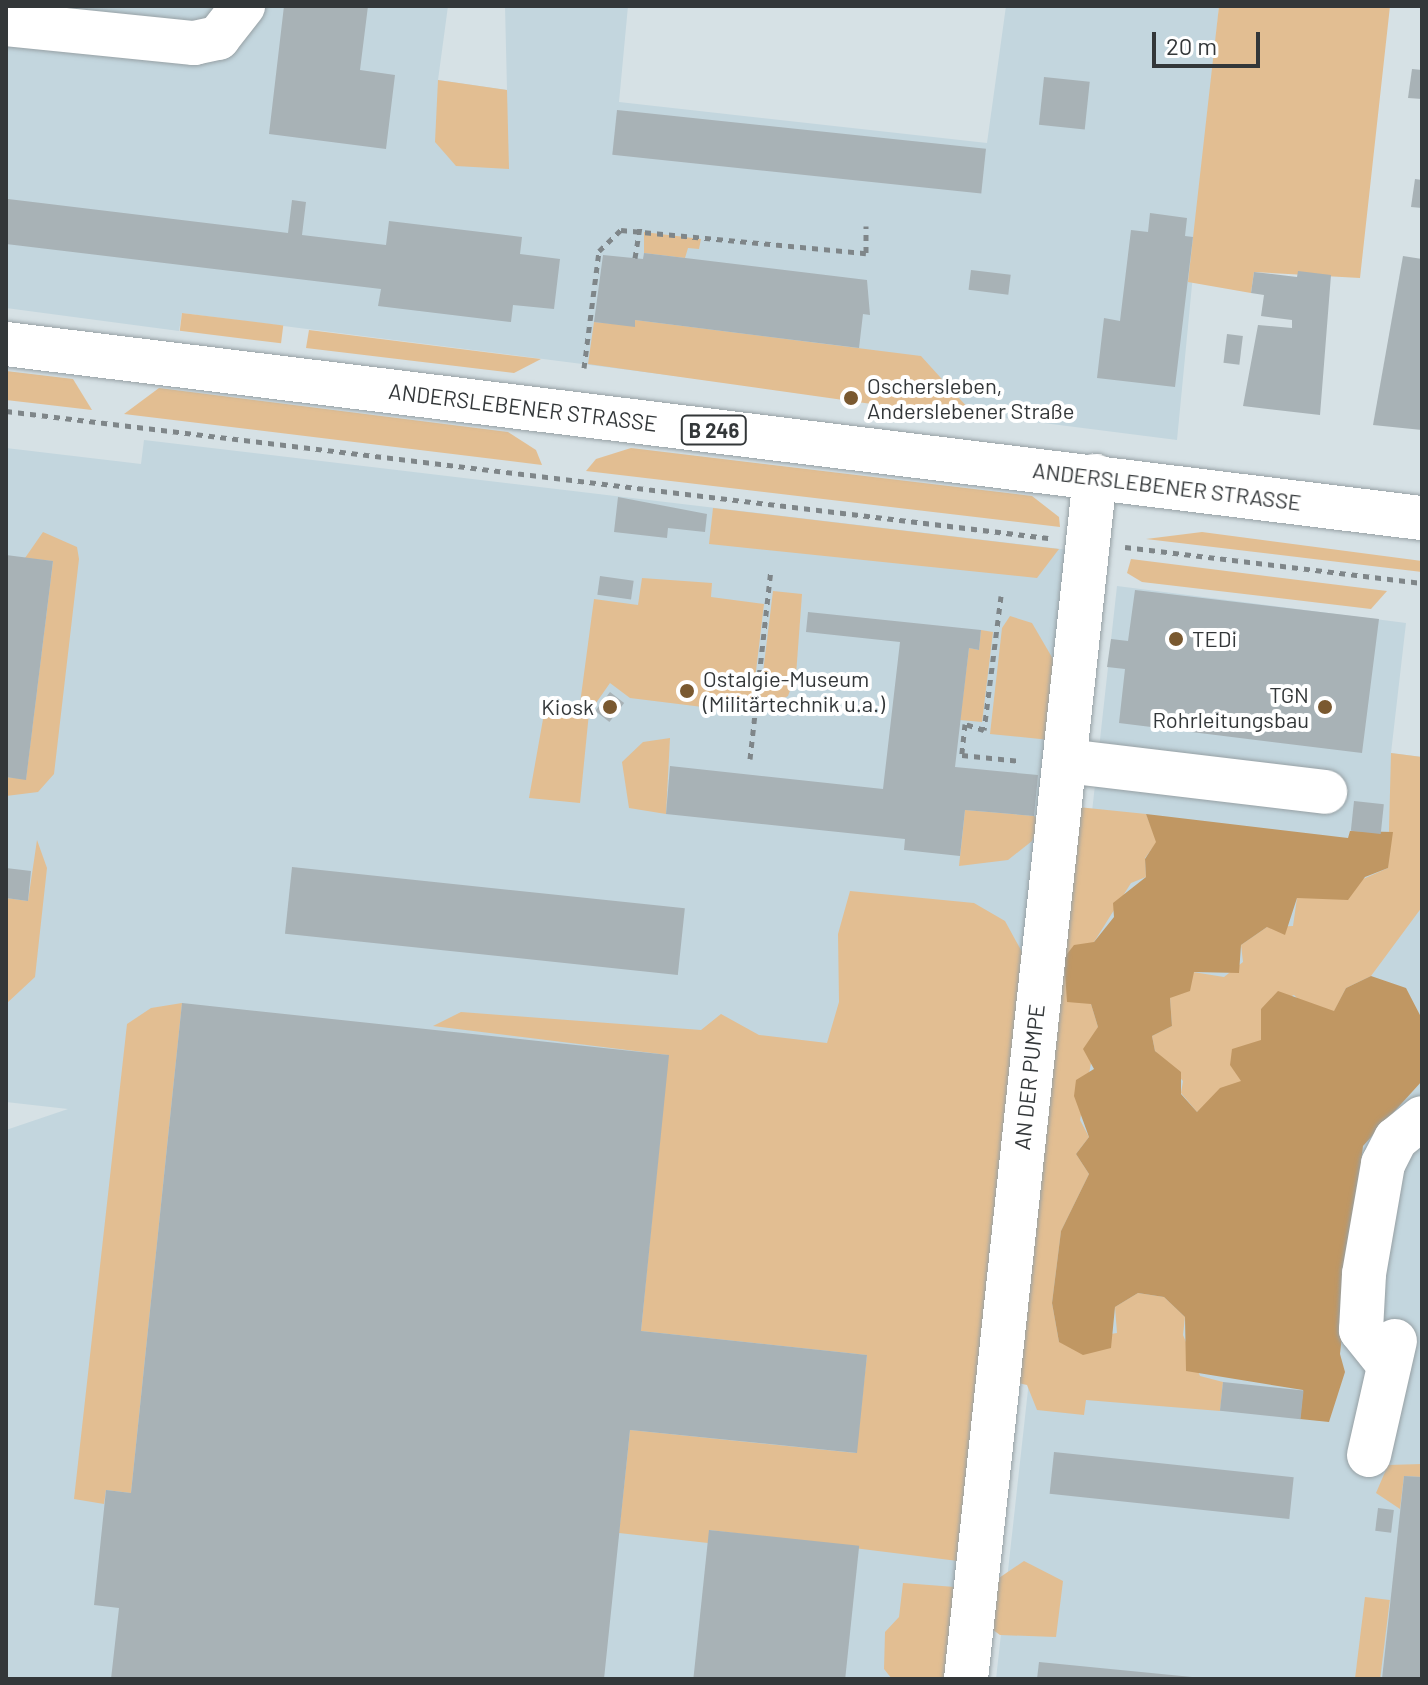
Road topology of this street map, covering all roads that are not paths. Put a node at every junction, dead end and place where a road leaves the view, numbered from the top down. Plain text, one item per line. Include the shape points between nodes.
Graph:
1 (243, 6) edge
2 (6, 24) edge
3 (6, 344) edge
4 (1095, 476) junction
5 (1422, 518) edge
6 (1066, 761) junction
7 (1325, 792) dead end
8 (1422, 1118) edge
9 (1369, 1455) dead end
10 (966, 1679) edge

1 - 2 main road via 218,38 194,43
3 - 4 main road, ANDERSLEBENER STRASSE / B 246
4 - 5 main road, ANDERSLEBENER STRASSE / B 246
4 - 6 main road, AN DER PUMPE
6 - 7 main road
6 - 10 main road, AN DER PUMPE
8 - 9 main road via 1396,1139 1383,1164 1364,1274 1361,1330 1392,1353

